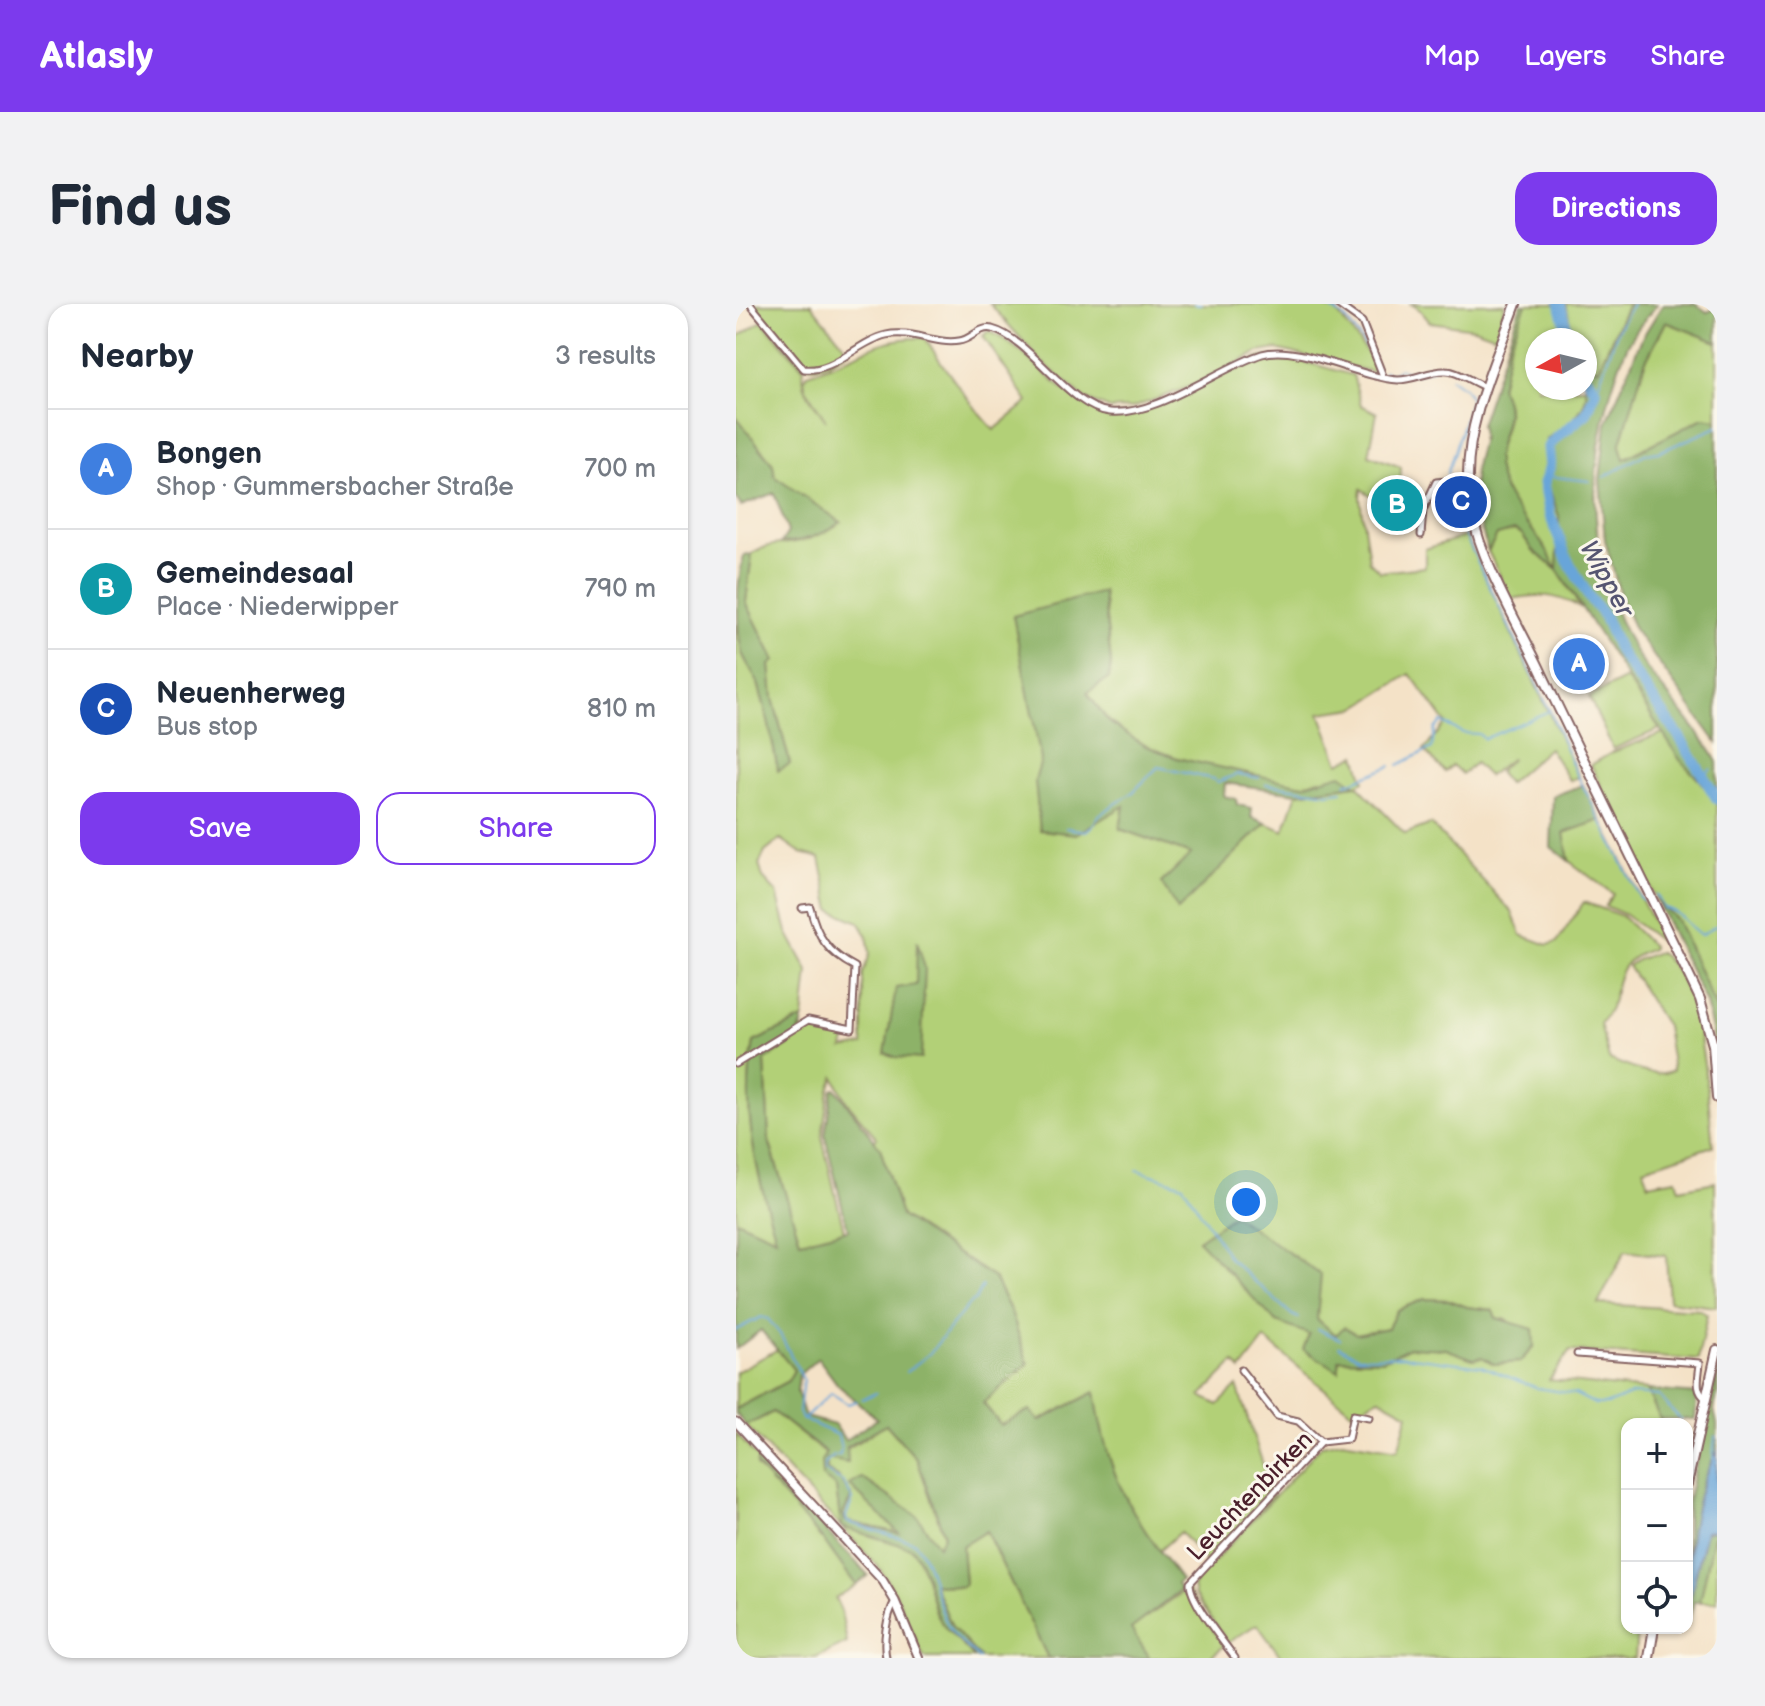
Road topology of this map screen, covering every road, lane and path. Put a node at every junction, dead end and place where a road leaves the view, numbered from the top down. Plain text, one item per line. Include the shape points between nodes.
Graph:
1 (750, 304) edge
2 (1337, 304) edge
3 (1516, 304) edge
4 (1383, 376) junction
5 (1487, 388) junction
6 (1468, 479) junction
7 (1421, 535) dead end
8 (802, 908) dead end
9 (736, 1064) edge
10 (1717, 1098) edge
11 (1717, 1350) edge
12 (1577, 1354) dead end
13 (1241, 1370) dead end
14 (1706, 1399) junction
15 (1369, 1418) dead end
16 (736, 1422) edge
17 (1321, 1442) junction
18 (1693, 1457) edge
19 (895, 1601) junction
20 (1653, 1634) edge
21 (884, 1648) junction
22 (880, 1658) edge
23 (886, 1658) edge
24 (919, 1658) edge
25 (1235, 1658) edge
26 (1649, 1658) edge

1 - 4 street via 804,369 824,368 888,335 959,341 987,328 1013,341 1084,402 1109,412 1133,411 1263,353 1284,352
2 - 4 street via 1360,319
3 - 5 main road
4 - 5 street via 1398,380 1447,371
5 - 6 main road via 1472,432
6 - 7 street via 1436,482 1423,510
6 - 10 main road via 1485,555 1700,999 1713,1045
8 - 9 street via 810,907 815,930 828,951 855,967 852,1029 808,1020
11 - 14 main road
12 - 14 street via 1700,1363 1697,1388
13 - 17 street via 1277,1416 1298,1421
14 - 18 main road
15 - 17 street, Leuchtenbirken via 1352,1416 1345,1440
16 - 19 main road via 873,1569
17 - 25 street, Leuchtenbirken via 1189,1586
19 - 21 street
19 - 24 main road
20 - 26 main road
21 - 22 street
21 - 23 street

